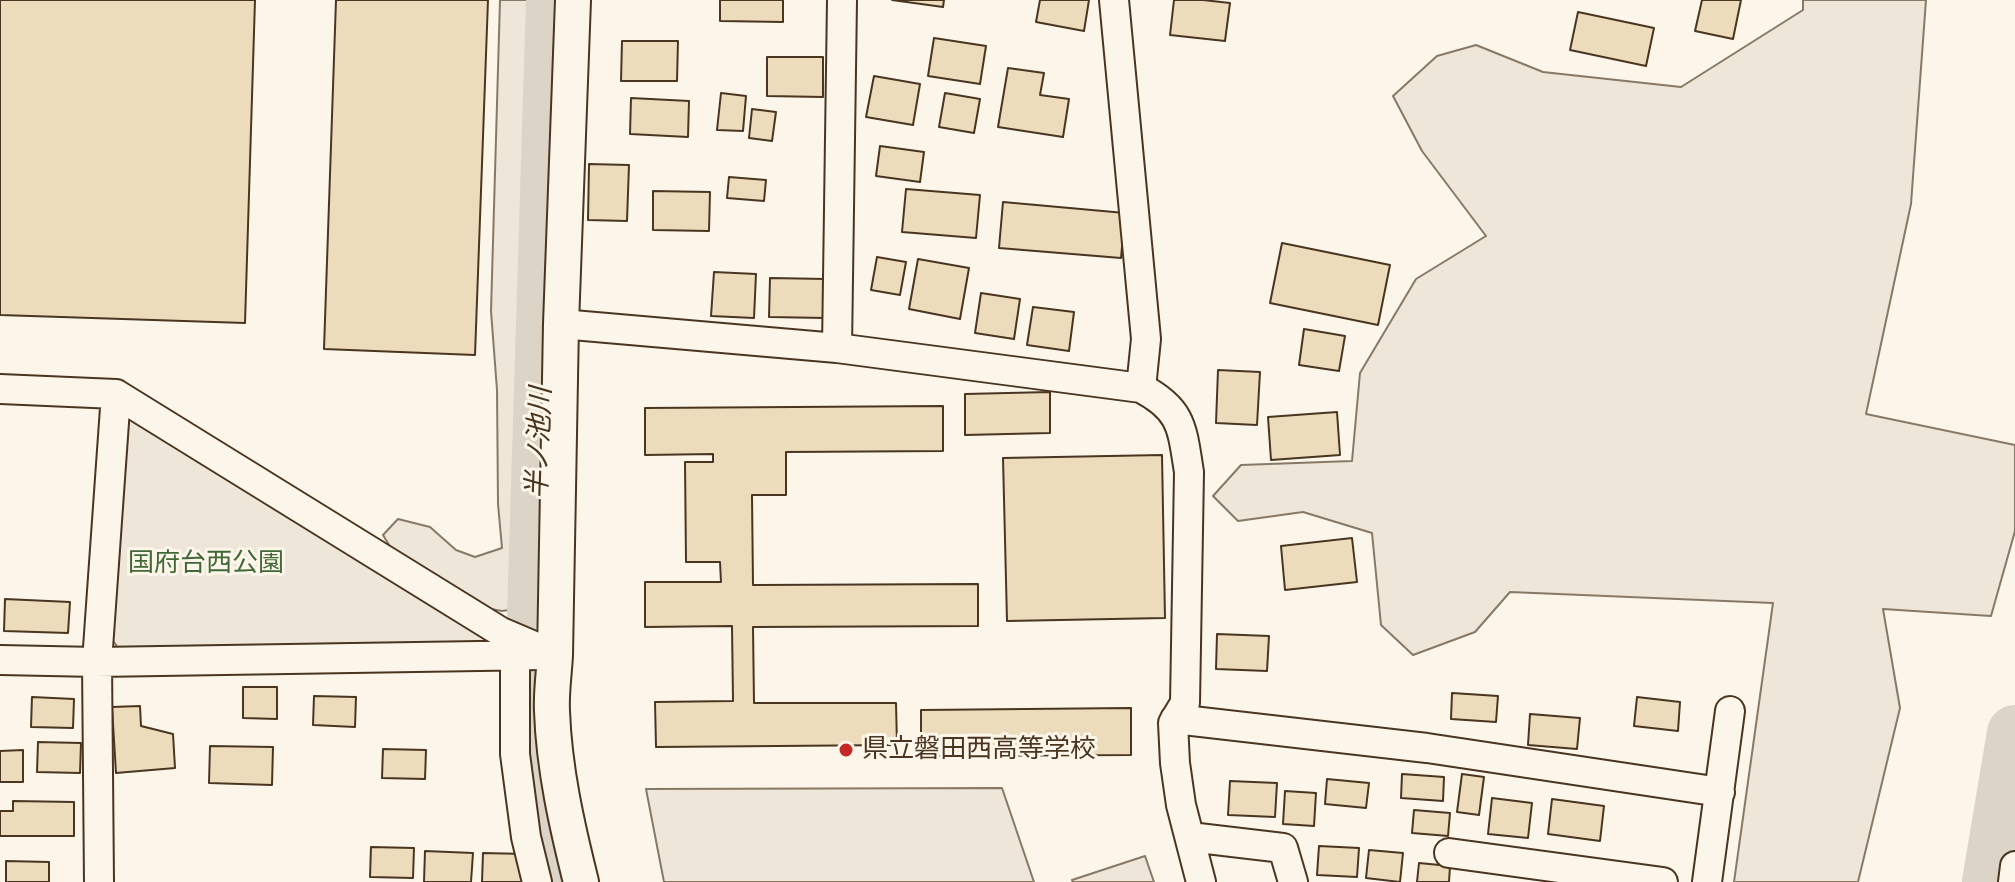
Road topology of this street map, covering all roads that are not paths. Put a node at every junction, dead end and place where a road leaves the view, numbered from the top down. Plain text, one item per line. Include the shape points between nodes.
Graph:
1 (573, 0) edge
2 (842, 0) edge
3 (1114, 0) edge
4 (561, 324) junction
5 (837, 348) junction
6 (1141, 388) junction
7 (0, 389) edge
8 (116, 394) junction
9 (555, 655) junction
10 (515, 656) junction
11 (0, 660) edge
12 (97, 662) junction
13 (1730, 711) dead end
14 (1175, 719) junction
15 (1720, 792) junction
16 (1190, 837) junction
17 (1449, 853) dead end
18 (2015, 866) edge
19 (99, 882) edge
20 (537, 882) edge
21 (581, 882) edge
22 (1201, 882) edge
23 (1293, 882) edge
24 (1663, 882) edge
25 (1707, 882) edge
26 (2013, 882) edge

1 - 4 street
2 - 5 street
3 - 6 street via 1146,339
4 - 5 street
4 - 9 street
5 - 6 street
6 - 14 street via 1174,412 1189,472 1185,703
7 - 8 street
8 - 9 street via 501,632
8 - 12 street
9 - 10 street
9 - 21 street via 556,761
10 - 12 street
10 - 20 street via 515,754
11 - 12 street
12 - 19 street
13 - 15 street
14 - 15 street via 1427,748
14 - 16 street via 1175,763
15 - 25 street
16 - 22 street
16 - 23 street via 1283,848
17 - 24 street
18 - 26 street

